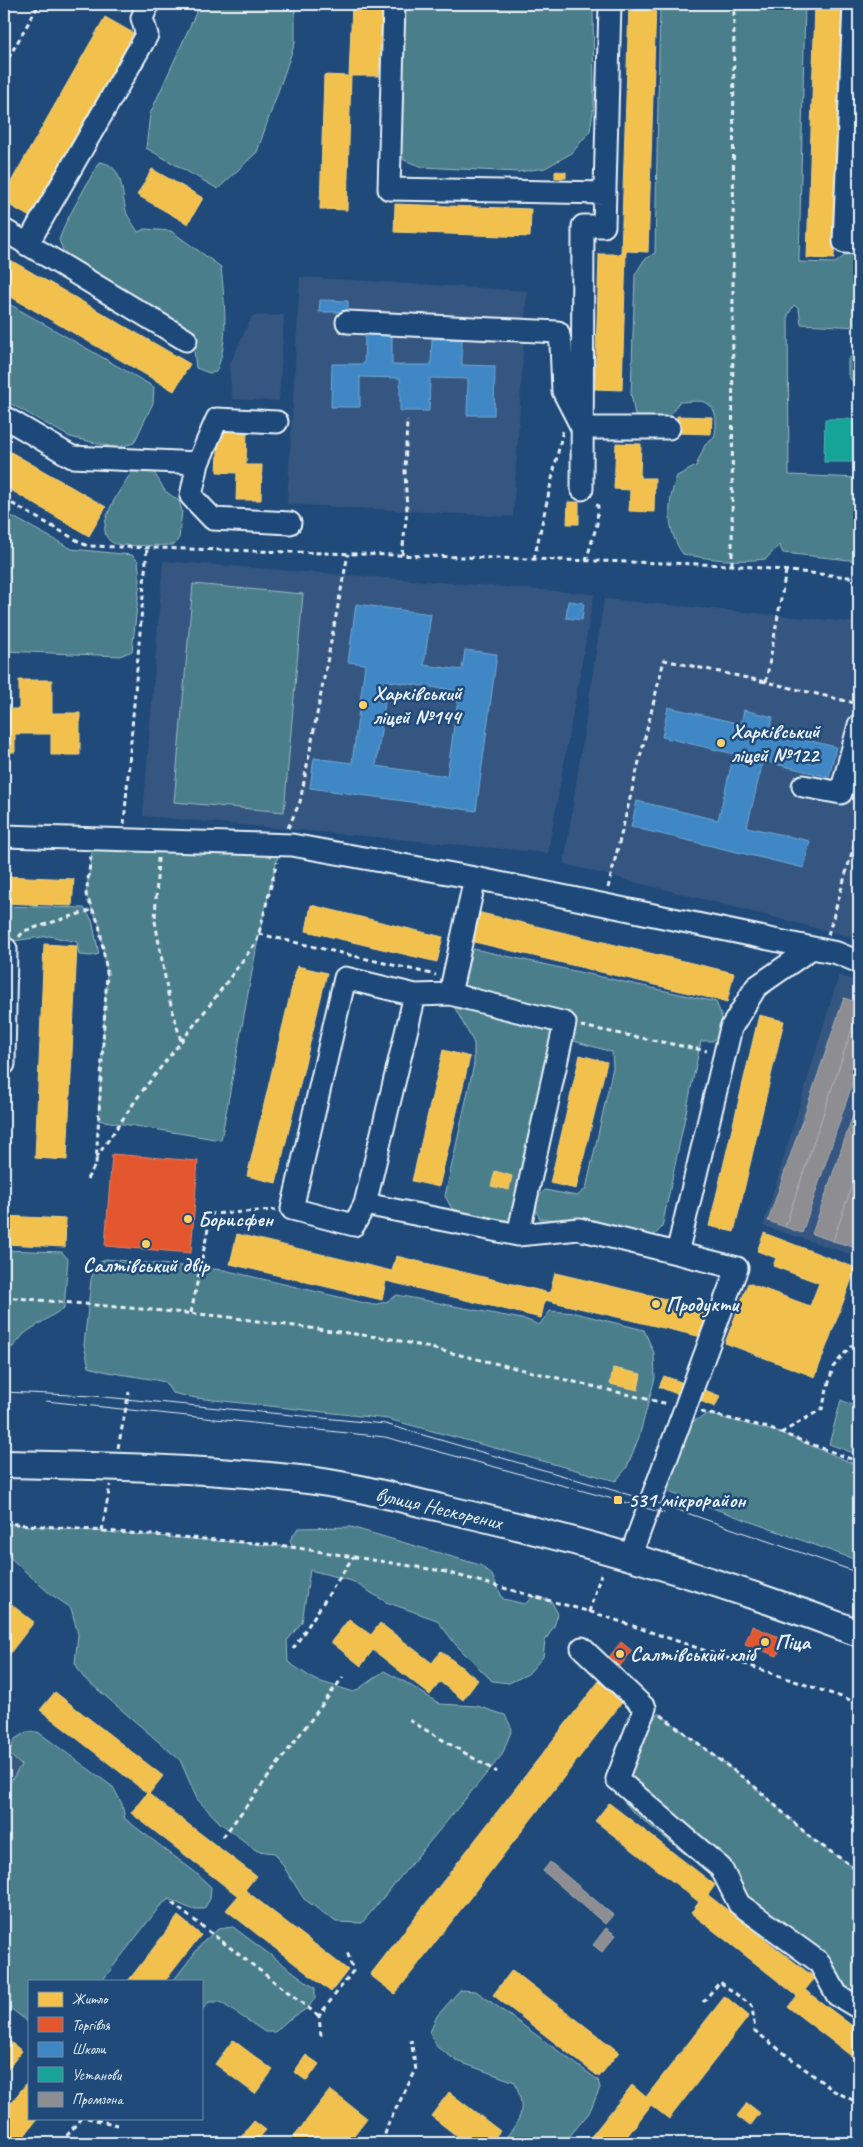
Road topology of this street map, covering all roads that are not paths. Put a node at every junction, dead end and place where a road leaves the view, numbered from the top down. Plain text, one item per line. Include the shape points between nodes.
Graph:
1 (148, 4) edge
2 (394, 4) edge
3 (610, 4) edge
4 (854, 4) edge
5 (605, 193) junction
6 (4, 230) edge
7 (859, 243) edge
8 (28, 245) junction
9 (347, 322) dead end
10 (186, 340) dead end
11 (4, 417) edge
12 (578, 421) junction
13 (277, 422) dead end
14 (669, 428) dead end
15 (198, 463) junction
16 (582, 489) road end
17 (290, 524) dead end
18 (859, 725) edge
19 (803, 786) dead end
20 (4, 836) edge
21 (475, 878) junction
22 (5, 949) edge
23 (818, 949) junction
24 (859, 962) edge
25 (451, 986) junction
26 (415, 995) junction
27 (4, 1064) edge
28 (365, 1204) junction
29 (518, 1235) junction
30 (677, 1253) junction
31 (4, 1464) edge
32 (630, 1558) junction
33 (859, 1633) edge
34 (582, 1648) dead end
35 (859, 2008) edge

1 - 8 lane via 142,18 147,35
2 - 5 lane via 389,189
3 - 5 lane
4 - 7 lane via 844,242
5 - 12 lane via 604,226 583,226
6 - 8 lane
8 - 10 lane
9 - 12 lane via 558,332 563,391
11 - 15 lane via 72,457
12 - 14 lane
12 - 16 lane
13 - 15 lane via 217,420
15 - 17 lane via 191,496 214,519
18 - 19 lane via 840,793
20 - 21 lane via 281,843
21 - 23 lane
21 - 25 lane
22 - 27 lane
23 - 24 lane
23 - 30 lane via 756,986 731,1028
25 - 26 lane
25 - 29 lane via 565,1023
26 - 28 lane
26 - 28 lane via 345,978 292,1209 354,1225
28 - 29 lane
29 - 30 lane via 579,1229
30 - 32 lane via 738,1268
31 - 32 main road, вулиця Нескорених via 214,1472 301,1479 500,1521
32 - 33 main road, вулиця Нескорених via 770,1600
34 - 35 lane via 645,1708 617,1779 721,1868 739,1904 819,1962 838,1995

